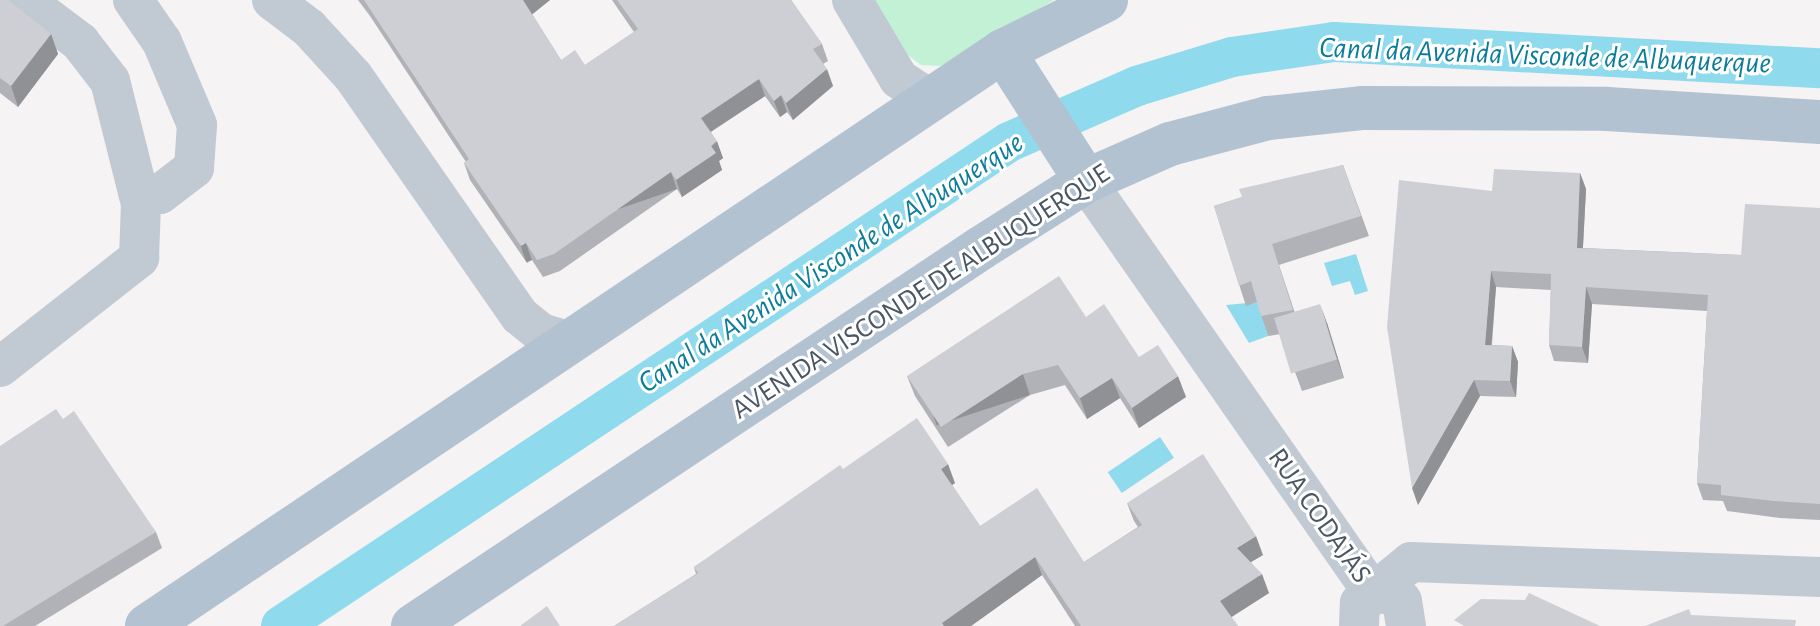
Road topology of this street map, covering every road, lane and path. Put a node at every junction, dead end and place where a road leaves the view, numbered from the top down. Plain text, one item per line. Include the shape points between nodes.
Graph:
1 (24, 0) edge
2 (133, 0) edge
3 (272, 0) edge
4 (852, 0) edge
5 (1085, 4) edge
6 (1003, 51) junction
7 (936, 95) junction
8 (1820, 122) edge
9 (1086, 181) junction
10 (138, 192) junction
11 (567, 341) junction
12 (0, 367) edge
13 (1820, 577) edge
14 (1366, 609) edge
15 (147, 626) edge
16 (413, 626) edge
17 (1406, 626) edge

1 - 10 street via 80,42 110,81
2 - 10 street via 162,42 197,125 194,168 160,194
3 - 11 street via 309,28 353,76 520,316 541,333
4 - 7 street via 899,79 922,94
5 - 6 main road
6 - 7 main road
6 - 9 main road
7 - 11 main road
8 - 9 main road, AVENIDA VISCONDE DE ALBUQUERQUE via 1607,109 1363,108 1213,129 1126,160
9 - 14 street, RUA CODAJÁS
9 - 16 main road, AVENIDA VISCONDE DE ALBUQUERQUE
10 - 12 street via 139,258
11 - 15 main road
13 - 14 street, RUA CODAJÁS via 1411,562
14 - 17 street via 1389,592 1402,601

